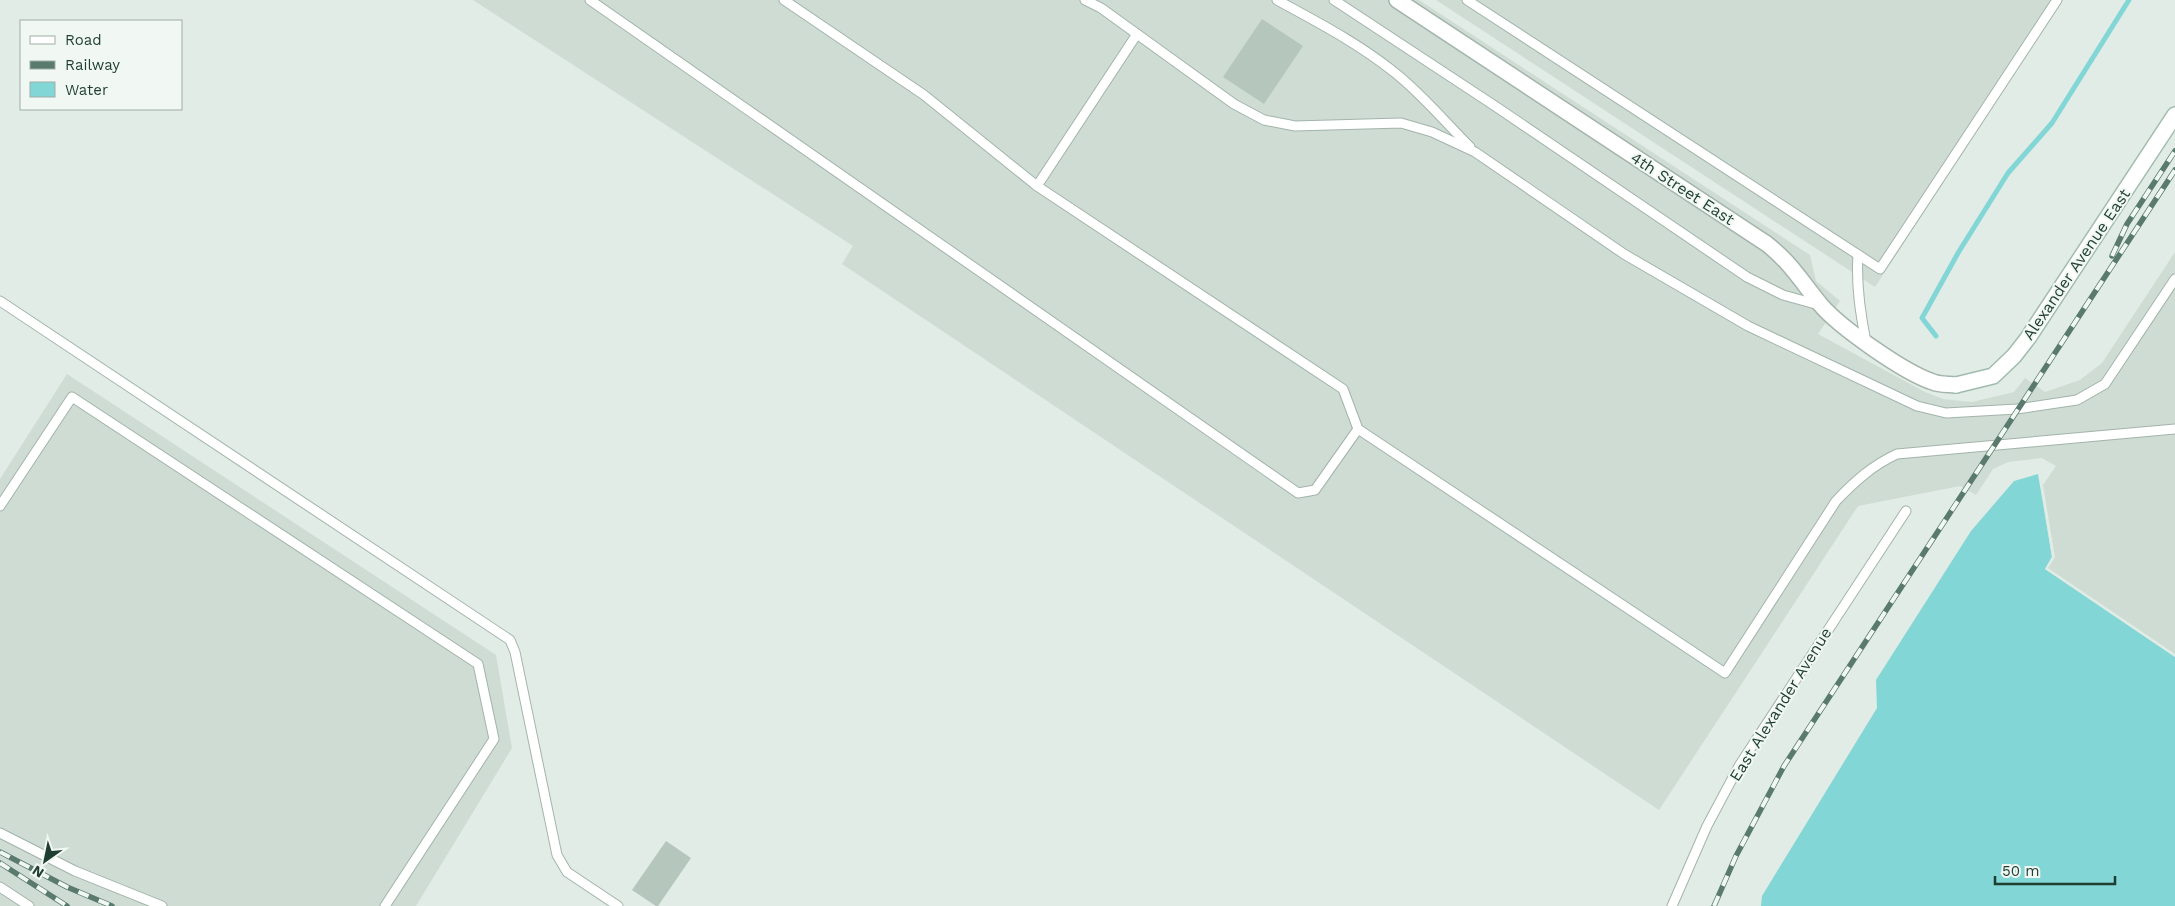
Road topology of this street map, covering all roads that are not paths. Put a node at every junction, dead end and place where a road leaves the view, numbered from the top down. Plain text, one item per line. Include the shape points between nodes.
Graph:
1 (590, 0) edge
2 (784, 0) edge
3 (1085, 0) edge
4 (1277, 0) edge
5 (1334, 0) edge
6 (1398, 0) edge
7 (1467, 0) edge
8 (2057, 0) edge
9 (1137, 34) junction
10 (2175, 115) edge
11 (1475, 152) junction
12 (1037, 186) junction
13 (1858, 255) junction
14 (2175, 279) edge
15 (0, 301) edge
16 (1821, 305) junction
17 (1866, 342) junction
18 (1956, 385) joint
19 (1358, 429) junction
20 (2175, 429) edge
21 (0, 506) edge
22 (1906, 510) dead end
23 (0, 834) edge
24 (0, 887) edge
25 (29, 906) edge
26 (162, 906) edge
27 (385, 906) edge
28 (618, 906) edge
29 (1672, 906) edge

1 - 19 lane via 1298,493 1316,490
2 - 12 lane via 924,95
3 - 9 lane
4 - 11 lane via 1365,50 1394,72
5 - 16 lane via 1747,277 1783,295
6 - 16 street, 4th Street East via 1767,244 1793,267
7 - 13 lane
8 - 13 lane via 1880,268
9 - 11 lane via 1234,104 1264,120 1296,126 1401,123 1432,132
9 - 12 lane
10 - 18 street, Alexander Avenue East via 2014,356 1993,376
11 - 14 lane via 1624,254 1748,326 1918,406 1946,413 2017,409 2077,400 2105,384
12 - 19 lane via 1343,389
13 - 17 lane via 1858,302
15 - 28 lane via 510,640 556,855 567,872
16 - 17 street, 4th Street East
17 - 18 street, 4th Street East via 1917,375 1934,383
19 - 20 lane via 1725,673 1836,501 1881,461 1897,454
21 - 27 lane via 72,397 478,664 494,739
22 - 29 lane, East Alexander Avenue via 1739,766 1707,826
23 - 26 lane via 75,871
24 - 25 lane

